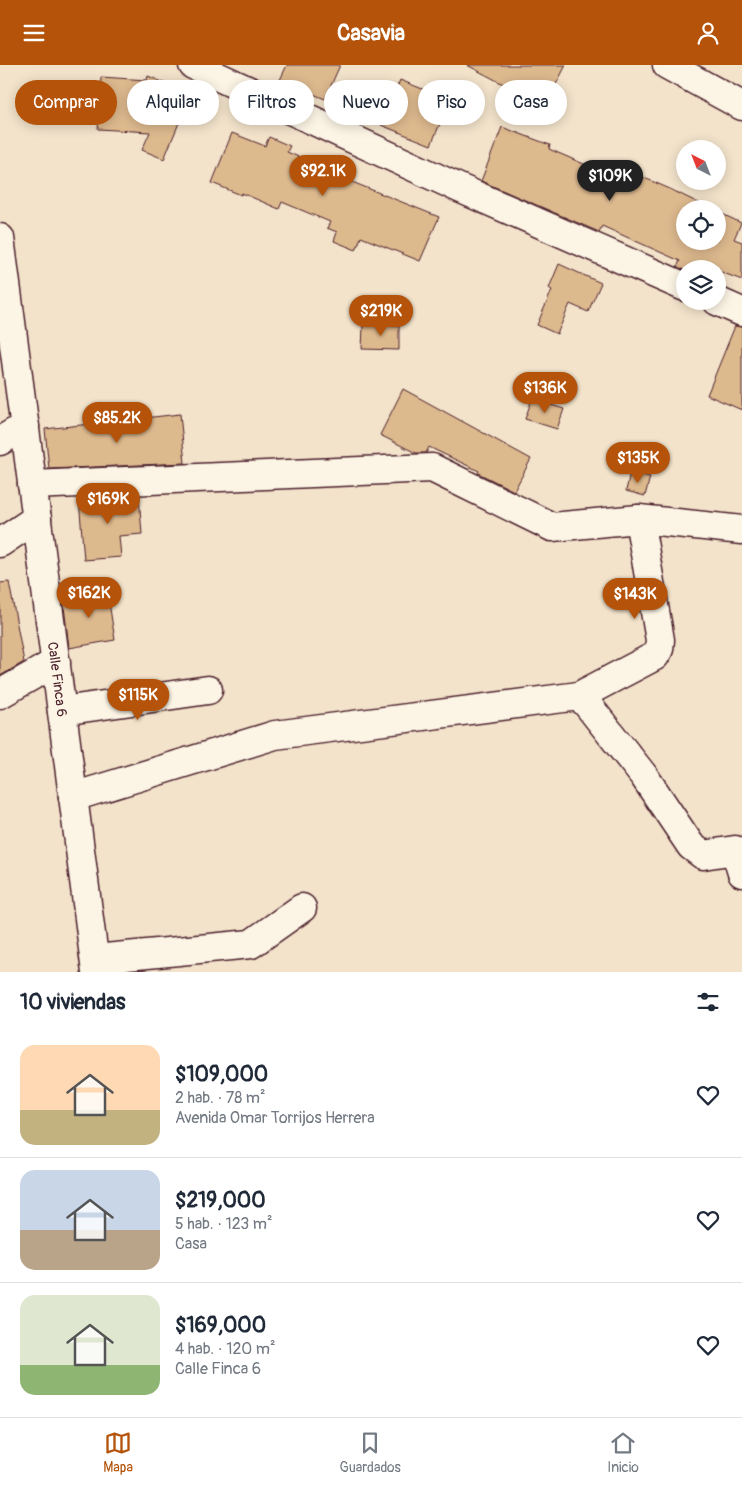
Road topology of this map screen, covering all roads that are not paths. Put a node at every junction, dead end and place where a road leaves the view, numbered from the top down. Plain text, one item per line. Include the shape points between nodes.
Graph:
1 (193, 65) edge
2 (667, 65) edge
3 (742, 106) edge
4 (0, 238) edge
5 (676, 283) edge
6 (726, 305) edge
7 (742, 312) edge
8 (9, 376) edge
9 (25, 426) junction
10 (0, 441) edge
11 (32, 485) junction
12 (37, 518) junction
13 (639, 519) junction
14 (742, 530) edge
15 (0, 543) edge
16 (56, 662) junction
17 (208, 690) dead end
18 (0, 694) edge
19 (579, 696) junction
20 (62, 711) junction
21 (73, 797) junction
22 (740, 857) edge
23 (302, 909) dead end
24 (96, 966) edge

1 - 5 street via 459,188
2 - 3 street
4 - 8 street, Calle Finca 6
6 - 7 street
8 - 9 street, Calle Finca 6
9 - 10 street
9 - 11 street, Calle Finca 6
11 - 12 street, Calle Finca 6
11 - 13 street via 432,468 552,527
12 - 15 street
12 - 16 street, Calle Finca 6
13 - 14 street
13 - 19 street via 659,649 655,656
16 - 18 street
16 - 20 street, Calle Finca 6
17 - 20 street
19 - 21 street via 275,735
19 - 22 street via 644,777 691,846 703,855
20 - 21 street, Calle Finca 6
21 - 24 street, Calle Finca 6
23 - 24 street via 250,945

